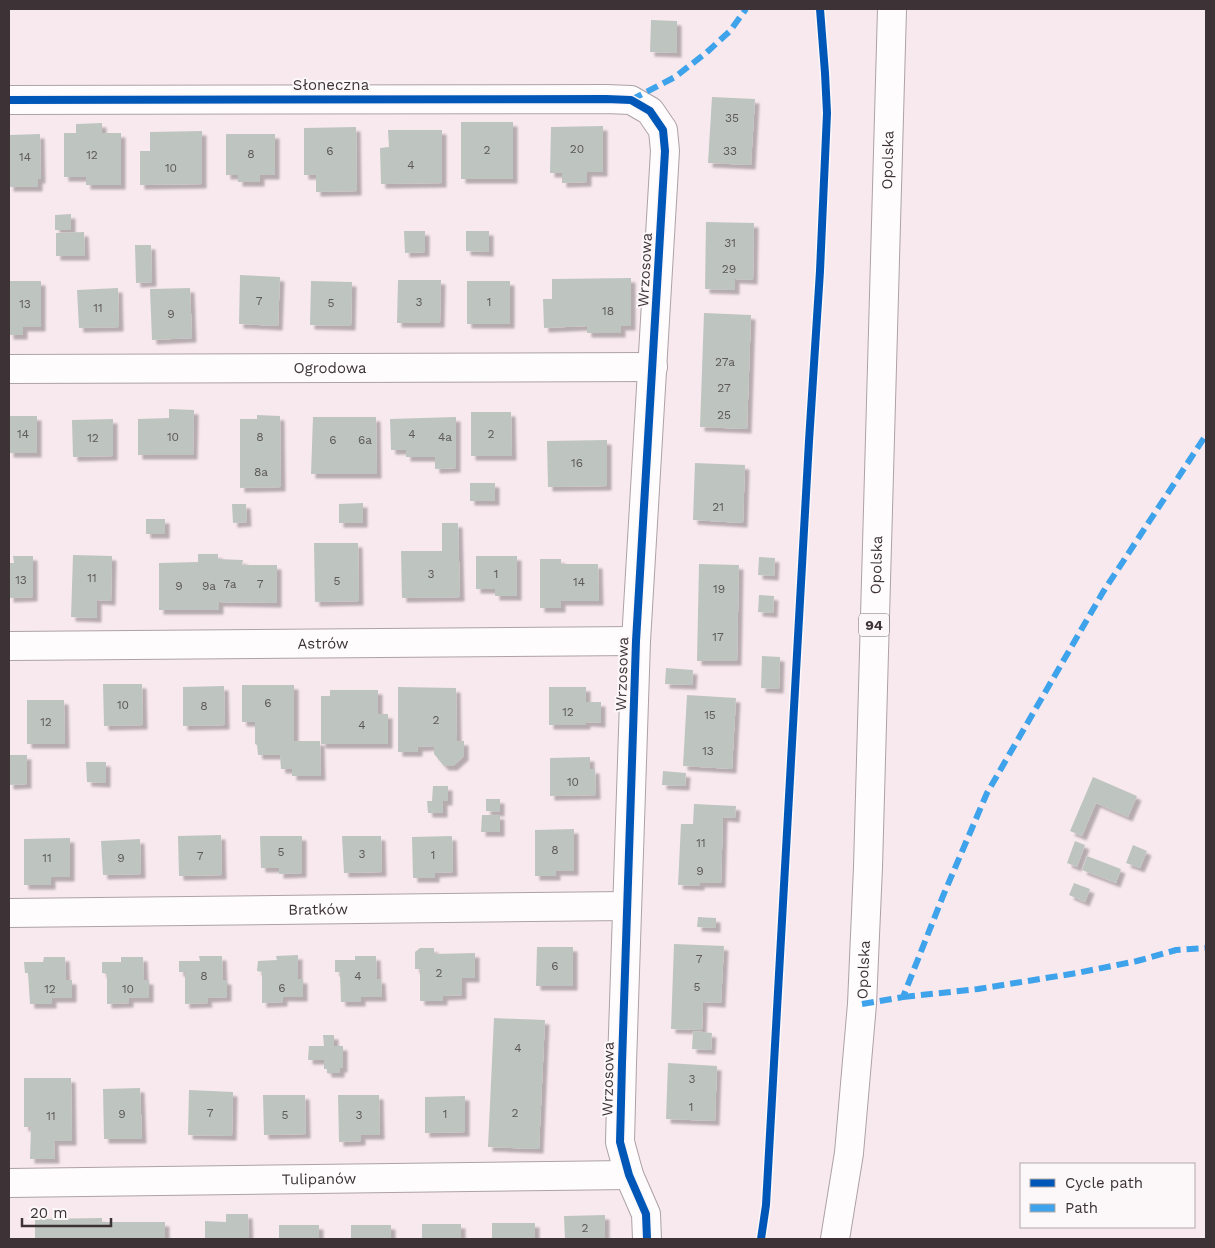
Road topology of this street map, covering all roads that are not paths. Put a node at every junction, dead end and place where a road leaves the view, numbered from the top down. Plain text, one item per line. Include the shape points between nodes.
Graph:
1 (892, 9) edge
2 (9, 100) edge
3 (650, 111) joint
4 (653, 367) junction
5 (9, 369) edge
6 (636, 641) junction
7 (9, 646) edge
8 (627, 906) junction
9 (9, 913) edge
10 (629, 1175) junction
11 (9, 1183) edge
12 (647, 1239) edge
13 (835, 1239) edge

1 - 13 street, Opolska / 94 via 862,1004 849,1153
2 - 3 street, Słoneczna via 606,99 631,100
3 - 4 street, Wrzosowa via 663,130 665,151
4 - 5 street, Ogrodowa
4 - 6 street, Wrzosowa
6 - 7 street, Astrów
6 - 8 street, Wrzosowa
8 - 9 street, Bratków
8 - 10 street, Wrzosowa via 620,1142
10 - 11 street, Tulipanów
10 - 12 street, Wrzosowa via 646,1214

